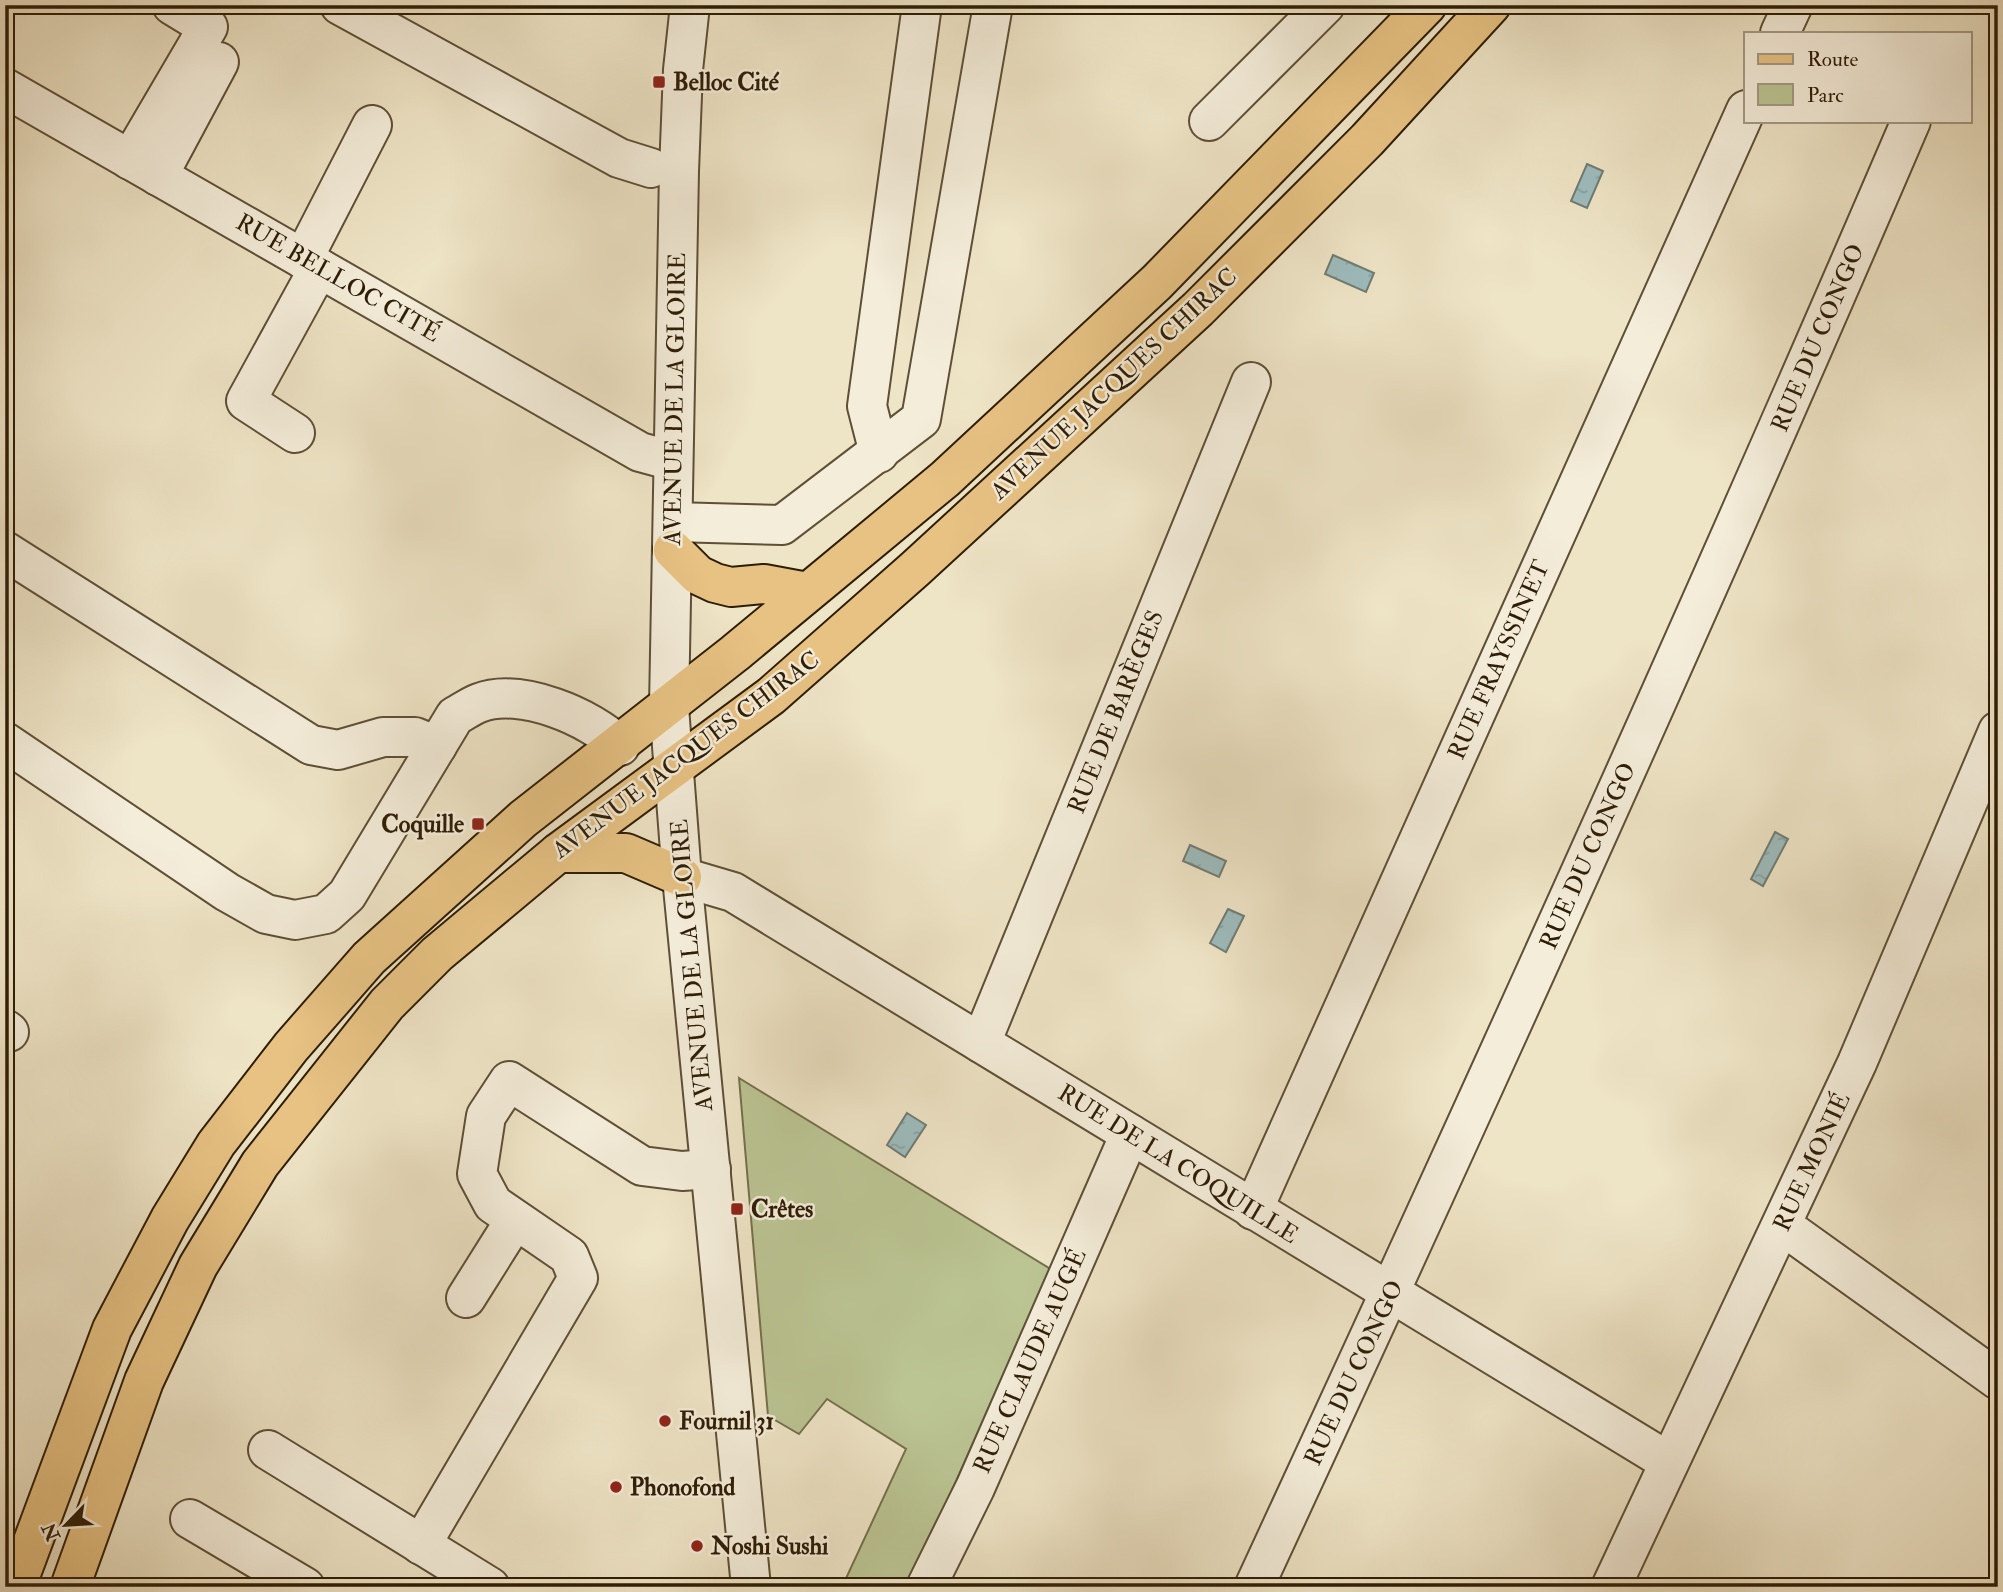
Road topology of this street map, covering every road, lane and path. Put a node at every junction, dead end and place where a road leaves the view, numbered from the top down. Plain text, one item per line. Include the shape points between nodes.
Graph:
1 (172, 5) edge
2 (340, 5) edge
3 (690, 5) edge
4 (922, 5) edge
5 (993, 5) edge
6 (1325, 5) edge
7 (1427, 5) edge
8 (1491, 5) edge
9 (219, 62) dead end
10 (5, 88) edge
11 (1744, 114) edge
12 (1209, 121) dead end
13 (1911, 122) edge
14 (372, 125) dead end
15 (144, 168) junction
16 (651, 168) dead end
17 (311, 264) junction
18 (1251, 382) dead end
19 (296, 433) dead end
20 (879, 453) junction
21 (673, 461) junction
22 (673, 536) junction
23 (5, 551) edge
24 (807, 592) junction
25 (669, 707) junction
26 (1998, 731) edge
27 (5, 743) edge
28 (437, 746) junction
29 (620, 746) junction
30 (673, 767) junction
31 (558, 853) junction
32 (682, 877) junction
33 (981, 1043) junction
34 (1130, 1133) junction
35 (711, 1169) junction
36 (1253, 1210) junction
37 (516, 1220) junction
38 (1783, 1226) junction
39 (1391, 1295) junction
40 (466, 1298) dead end
41 (1998, 1380) edge
42 (268, 1450) dead end
43 (1669, 1462) junction
44 (190, 1519) dead end
45 (422, 1545) junction
46 (16, 1587) edge
47 (70, 1587) edge
48 (305, 1587) edge
49 (490, 1587) edge
50 (751, 1587) edge
51 (926, 1587) edge
52 (1254, 1587) edge
53 (1611, 1587) edge

1 - 15 street via 208,27
2 - 16 street via 619,158
3 - 21 street, AVENUE DE LA GLOIRE via 682,95
4 - 20 street via 867,406
5 - 20 street via 921,419
6 - 12 street
7 - 24 main road, AVENUE JACQUES CHIRAC via 1157,282 1051,383 945,480
8 - 30 main road, AVENUE JACQUES CHIRAC via 1367,140 1198,309 801,670
9 - 15 street
10 - 15 street, RUE BELLOC CITÉ
11 - 36 street, RUE FRAYSSINET
13 - 39 street, RUE DU CONGO via 1777,434
14 - 17 street
15 - 17 street, RUE BELLOC CITÉ
17 - 19 street via 246,401
17 - 21 street, RUE BELLOC CITÉ via 640,452
18 - 33 street, RUE DE BARÈGES
20 - 22 street via 782,525
21 - 22 street, AVENUE DE LA GLOIRE
22 - 24 main road via 698,575 715,583 731,587 764,584
22 - 25 street, AVENUE DE LA GLOIRE
23 - 28 street via 311,746 338,750 383,737 415,737
24 - 25 main road, AVENUE JACQUES CHIRAC
25 - 29 main road, AVENUE JACQUES CHIRAC
25 - 30 street, AVENUE DE LA GLOIRE
26 - 38 street, RUE MONIÉ
27 - 28 street via 227,892 266,914 295,920 326,914 347,895
28 - 29 street via 455,716 480,702 506,698 548,706 585,720
29 - 46 main road, AVENUE JACQUES CHIRAC via 523,819 369,958 291,1047 216,1144 112,1329
30 - 31 main road, AVENUE JACQUES CHIRAC
30 - 32 street, AVENUE DE LA GLOIRE
31 - 32 main road via 626,853
31 - 47 main road, AVENUE JACQUES CHIRAC via 437,954 387,1004 260,1164 198,1266 144,1381
32 - 33 street, RUE DE LA COQUILLE via 733,892
32 - 35 street, AVENUE DE LA GLOIRE
33 - 34 street, RUE DE LA COQUILLE
34 - 36 street, RUE DE LA COQUILLE
34 - 51 street, RUE CLAUDE AUGÉ via 975,1488
35 - 37 street via 642,1167 509,1081 485,1116 477,1174 493,1204
35 - 50 street, AVENUE DE LA GLOIRE
36 - 39 street, RUE DE LA COQUILLE
37 - 40 street
37 - 45 street via 569,1256 578,1278
38 - 41 street
38 - 43 street, RUE MONIÉ
39 - 43 street, RUE DE LA COQUILLE
39 - 52 street, RUE DU CONGO
42 - 45 street
43 - 53 street, RUE MONIÉ
44 - 48 street
45 - 49 street

